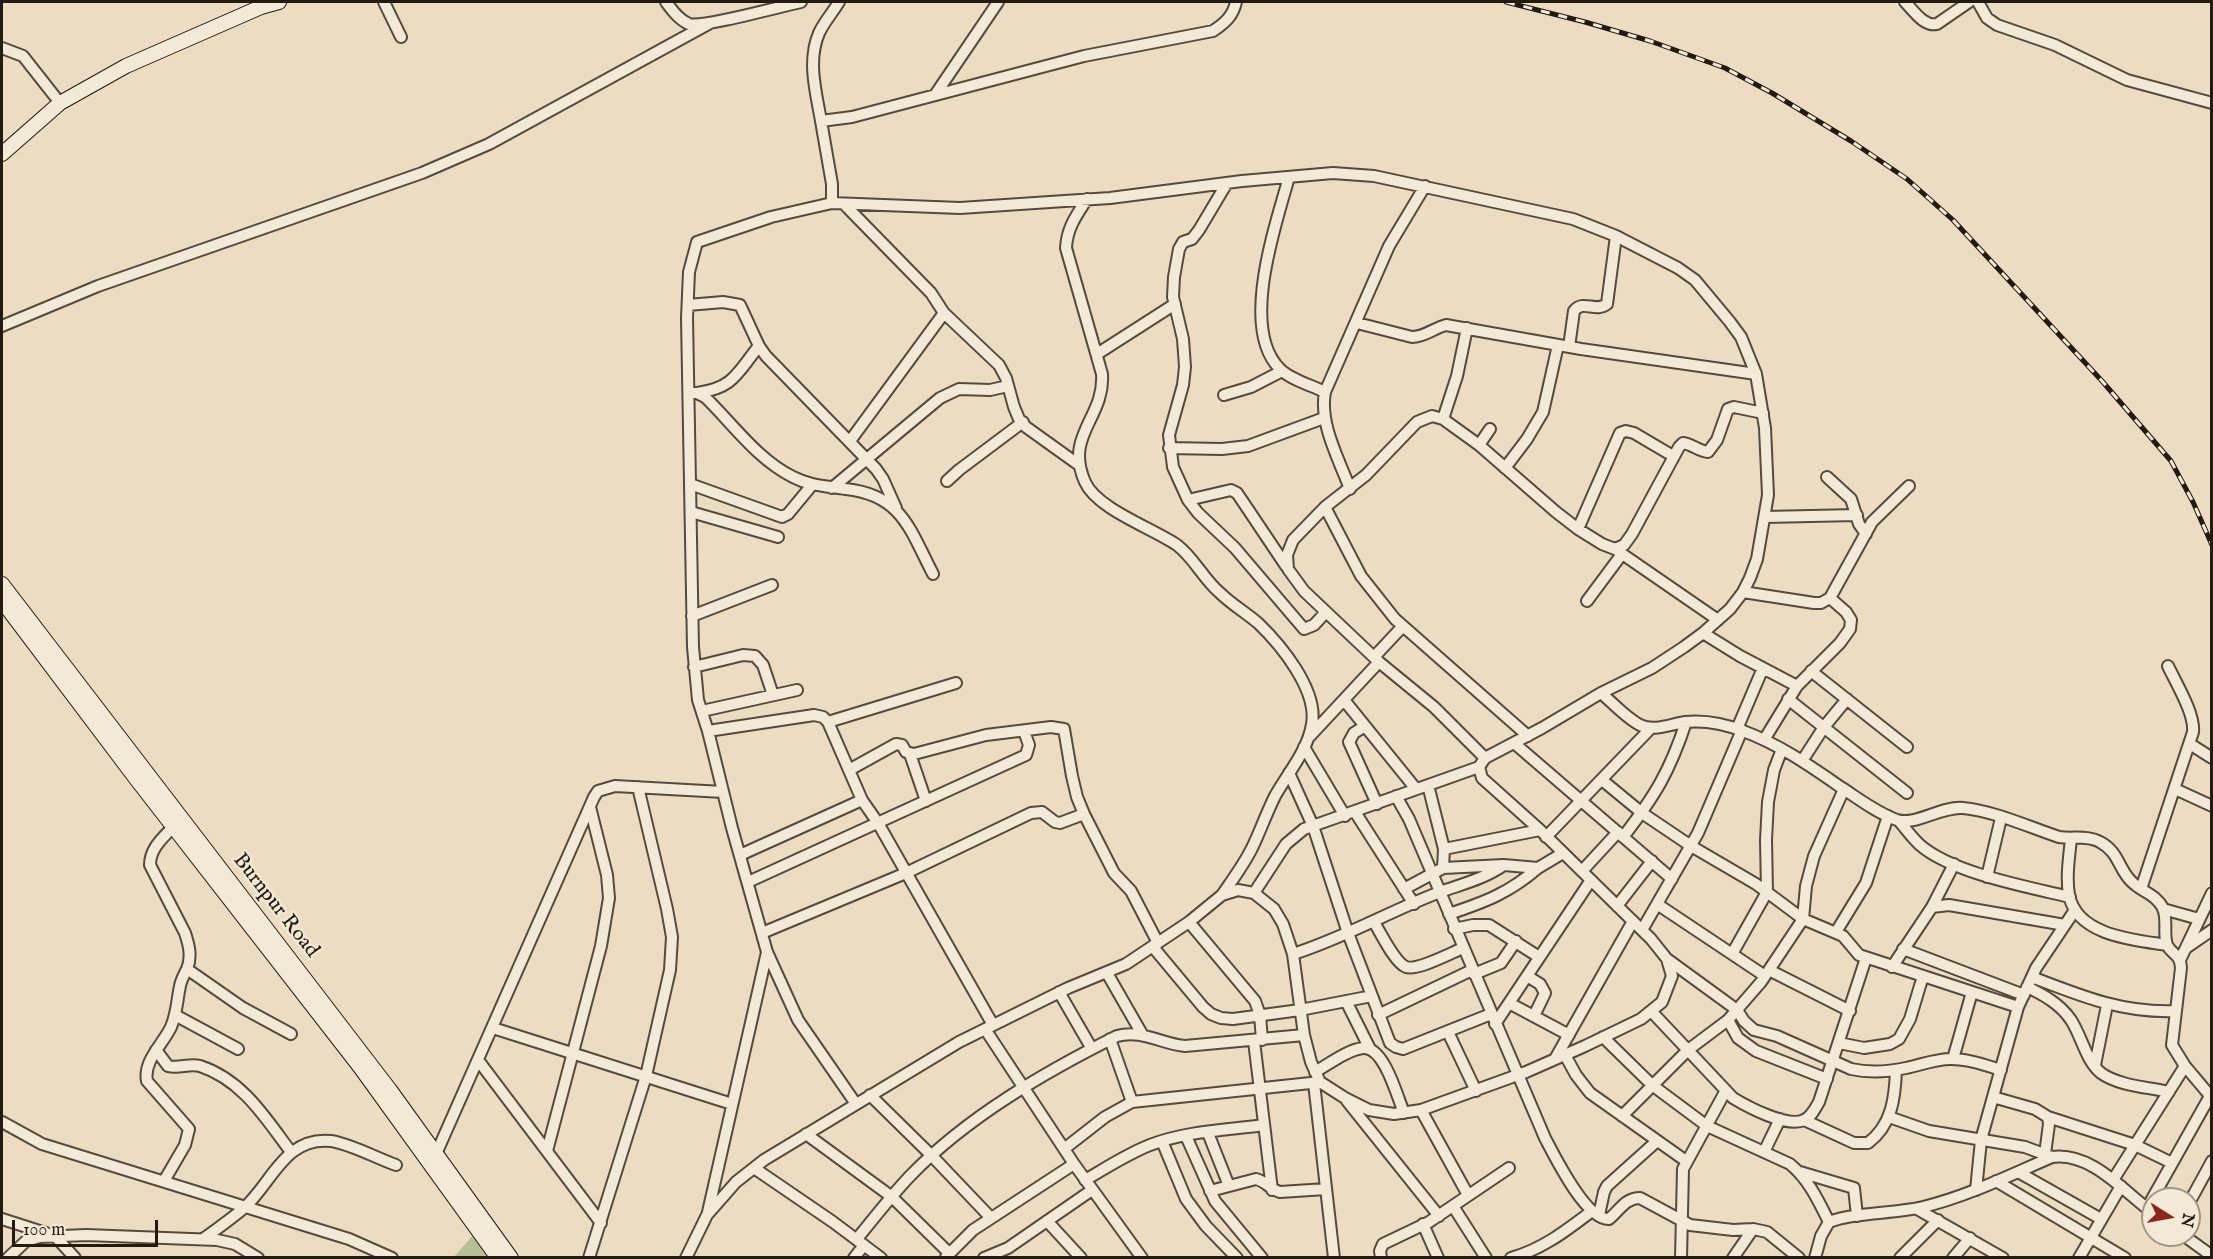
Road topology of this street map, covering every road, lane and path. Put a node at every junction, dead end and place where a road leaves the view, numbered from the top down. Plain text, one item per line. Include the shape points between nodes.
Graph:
1 (279, 2) edge
2 (384, 2) edge
3 (666, 2) edge
4 (801, 2) edge
5 (839, 2) edge
6 (998, 2) edge
7 (1236, 2) edge
8 (1905, 2) edge
9 (1969, 2) edge
10 (1978, 2) edge
11 (710, 23) junction
12 (401, 37) dead end
13 (2, 48) edge
14 (935, 95) junction
15 (60, 103) junction
16 (2211, 103) edge
17 (821, 121) junction
18 (2, 154) edge
19 (1289, 177) junction
20 (1227, 183) junction
21 (1425, 186) junction
22 (1087, 200) junction
23 (832, 203) junction
24 (844, 204) junction
25 (1616, 236) junction
26 (1174, 304) junction
27 (688, 305) junction
28 (944, 313) junction
29 (1357, 323) junction
30 (2, 326) edge
31 (1467, 328) junction
32 (759, 346) junction
33 (1564, 346) junction
34 (1097, 354) junction
35 (1282, 371) junction
36 (1756, 374) junction
37 (1008, 386) junction
38 (1325, 392) junction
39 (693, 393) junction
40 (1224, 395) dead end
41 (1762, 413) junction
42 (1324, 418) junction
43 (1443, 419) junction
44 (1023, 422) junction
45 (1490, 429) dead end
46 (850, 441) junction
47 (1479, 445) junction
48 (1169, 448) junction
49 (1674, 456) junction
50 (867, 459) junction
51 (1079, 465) junction
52 (1505, 468) junction
53 (1827, 477) dead end
54 (947, 481) dead end
55 (690, 484) junction
56 (812, 485) junction
57 (1909, 486) dead end
58 (832, 488) junction
59 (1350, 489) junction
60 (1188, 500) junction
61 (1325, 507) junction
62 (897, 509) junction
63 (691, 512) junction
64 (1857, 515) junction
65 (1765, 517) junction
66 (1578, 529) junction
67 (1866, 534) junction
68 (778, 537) dead end
69 (1618, 551) junction
70 (1288, 569) junction
71 (933, 574) dead end
72 (2, 584) edge
73 (772, 585) dead end
74 (1743, 592) junction
75 (1830, 598) junction
76 (2, 601) edge
77 (1587, 601) dead end
78 (1326, 612) junction
79 (692, 616) junction
80 (1718, 620) junction
81 (1403, 626) junction
82 (1703, 633) junction
83 (1377, 659) junction
84 (2169, 666) dead end
85 (694, 667) junction
86 (1763, 668) junction
87 (1811, 671) junction
88 (956, 683) dead end
89 (1797, 686) junction
90 (797, 690) dead end
91 (1601, 693) junction
92 (773, 695) junction
93 (1788, 699) junction
94 (1847, 699) junction
95 (1344, 700) junction
96 (702, 711) junction
97 (828, 722) junction
98 (1686, 722) junction
99 (1365, 726) junction
100 (1651, 728) junction
101 (1824, 728) junction
102 (1740, 729) junction
103 (1024, 730) junction
104 (708, 731) junction
105 (1528, 736) junction
106 (1764, 740) junction
107 (1306, 743) junction
108 (1514, 743) junction
109 (2190, 744) junction
110 (1907, 747) dead end
111 (1782, 749) junction
112 (910, 754) junction
113 (2211, 758) edge
114 (1802, 761) junction
115 (1482, 763) junction
116 (849, 770) junction
117 (1289, 773) junction
118 (1602, 780) junction
119 (1428, 785) junction
120 (638, 788) junction
121 (1416, 789) junction
122 (1844, 789) junction
123 (2175, 789) junction
124 (723, 792) junction
125 (1908, 793) dead end
126 (1396, 796) junction
127 (862, 800) junction
128 (926, 801) junction
129 (1582, 801) junction
130 (1377, 804) junction
131 (2211, 806) edge
132 (590, 807) junction
133 (1642, 813) junction
134 (1084, 814) junction
135 (1350, 814) junction
136 (1888, 816) junction
137 (2001, 818) junction
138 (1899, 820) junction
139 (878, 823) junction
140 (1313, 826) junction
141 (173, 827) junction
142 (1543, 834) junction
143 (1621, 834) junction
144 (2070, 839) junction
145 (1691, 846) junction
146 (1444, 849) junction
147 (1563, 853) junction
148 (740, 855) junction
149 (1652, 861) junction
150 (1954, 864) junction
151 (1504, 865) junction
152 (1443, 868) junction
153 (1538, 868) junction
154 (1582, 871) junction
155 (906, 873) junction
156 (1432, 875) junction
157 (1988, 877) junction
158 (1672, 879) junction
159 (1591, 880) junction
160 (748, 882) junction
161 (1404, 889) junction
162 (2141, 889) junction
163 (1440, 892) junction
164 (1767, 892) junction
165 (1254, 893) junction
166 (2211, 893) edge
167 (1222, 895) junction
168 (2070, 897) junction
169 (1414, 904) junction
170 (1657, 904) junction
171 (1617, 906) junction
172 (1932, 907) junction
173 (2163, 909) junction
174 (2075, 910) junction
175 (1449, 914) junction
176 (1803, 919) junction
177 (2199, 919) junction
178 (1633, 921) junction
179 (1189, 922) junction
180 (1374, 922) junction
181 (2064, 925) junction
182 (1454, 928) junction
183 (1642, 930) junction
184 (2211, 930) edge
185 (1836, 932) junction
186 (762, 933) junction
187 (1348, 933) junction
188 (1516, 941) junction
189 (1155, 945) junction
190 (2167, 945) junction
191 (1463, 948) junction
192 (2186, 948) junction
193 (1903, 949) junction
194 (767, 952) junction
195 (1293, 954) junction
196 (1732, 954) junction
197 (1539, 957) junction
198 (1866, 958) junction
199 (1667, 959) junction
200 (2180, 960) junction
201 (1892, 967) junction
202 (187, 969) junction
203 (1473, 972) junction
204 (1107, 973) junction
205 (1767, 973) junction
206 (1527, 976) junction
207 (1923, 976) junction
208 (2028, 986) junction
209 (1059, 992) junction
210 (1972, 992) junction
211 (1371, 996) junction
212 (1346, 1001) junction
213 (1509, 1003) junction
214 (2107, 1005) junction
215 (2018, 1007) junction
216 (1300, 1010) junction
217 (1737, 1010) junction
218 (1651, 1011) junction
219 (1850, 1011) junction
220 (2175, 1011) junction
221 (1260, 1015) junction
222 (1378, 1015) junction
223 (175, 1016) junction
224 (1534, 1016) junction
225 (1493, 1019) junction
226 (1728, 1020) junction
227 (989, 1027) junction
228 (493, 1028) junction
229 (1448, 1032) junction
230 (291, 1034) dead end
231 (1142, 1034) junction
232 (1304, 1035) junction
233 (1569, 1035) junction
234 (1604, 1037) junction
235 (1110, 1039) junction
236 (1258, 1040) junction
237 (1839, 1043) junction
238 (238, 1049) dead end
239 (1092, 1049) junction
240 (1370, 1049) junction
241 (156, 1050) junction
242 (1688, 1050) junction
243 (574, 1055) junction
244 (1560, 1057) junction
245 (1953, 1059) junction
246 (478, 1060) junction
247 (1833, 1062) junction
248 (2095, 1065) junction
249 (2185, 1066) junction
250 (1896, 1070) junction
251 (2001, 1070) junction
252 (1517, 1075) junction
253 (646, 1076) junction
254 (1317, 1079) junction
255 (1827, 1079) junction
256 (1652, 1085) junction
257 (1023, 1087) junction
258 (1260, 1089) junction
259 (1476, 1091) junction
260 (1725, 1092) junction
261 (2169, 1092) junction
262 (870, 1095) junction
263 (1993, 1097) junction
264 (2211, 1097) edge
265 (1345, 1098) junction
266 (1132, 1102) junction
267 (732, 1104) junction
268 (856, 1104) junction
269 (1421, 1110) junction
270 (1404, 1113) junction
271 (1622, 1116) junction
272 (2048, 1117) junction
273 (1889, 1118) junction
274 (1780, 1119) junction
275 (1804, 1120) junction
276 (2, 1122) edge
277 (1264, 1125) junction
278 (1707, 1126) junction
279 (1208, 1132) junction
280 (806, 1134) junction
281 (1186, 1136) junction
282 (1981, 1140) junction
283 (1162, 1141) junction
284 (1657, 1141) junction
285 (2135, 1145) junction
286 (1064, 1149) junction
287 (547, 1151) junction
288 (291, 1152) junction
289 (1764, 1152) junction
290 (436, 1154) junction
291 (2048, 1155) junction
292 (932, 1156) junction
293 (1686, 1161) junction
294 (2211, 1161) edge
295 (2172, 1163) junction
296 (1074, 1164) junction
297 (396, 1166) dead end
298 (754, 1168) junction
299 (1509, 1168) dead end
300 (1800, 1172) junction
301 (2018, 1172) junction
302 (1085, 1180) junction
303 (164, 1181) junction
304 (1996, 1181) junction
305 (2117, 1183) junction
306 (1229, 1186) junction
307 (2161, 1187) edge
308 (2197, 1187) edge
309 (1326, 1189) junction
310 (1092, 1190) junction
311 (1272, 1190) junction
312 (1976, 1190) junction
313 (1210, 1191) junction
314 (1468, 1195) junction
315 (892, 1197) junction
316 (2141, 1203) edge
317 (1453, 1206) junction
318 (245, 1207) junction
319 (1917, 1209) junction
320 (1595, 1213) junction
321 (707, 1215) junction
322 (1439, 1216) junction
323 (1857, 1216) junction
324 (4, 1218) edge
325 (991, 1218) junction
326 (2101, 1220) junction
327 (1047, 1221) junction
328 (1681, 1221) junction
329 (1938, 1221) junction
330 (1828, 1222) junction
331 (601, 1223) junction
332 (1423, 1224) junction
333 (1753, 1229) junction
334 (1733, 1230) junction
335 (55, 1236) junction
336 (2091, 1237) junction
337 (1970, 1238) junction
338 (203, 1239) junction
339 (1744, 1241) junction
340 (860, 1242) junction
341 (1259, 1254) edge
342 (948, 1255) edge
343 (1528, 1255) edge
344 (8, 1257) edge
345 (75, 1257) edge
346 (258, 1257) edge
347 (392, 1257) edge
348 (498, 1257) edge
349 (511, 1257) edge
350 (590, 1257) edge
351 (686, 1257) edge
352 (854, 1257) edge
353 (881, 1257) edge
354 (984, 1257) edge
355 (1081, 1257) edge
356 (1142, 1257) edge
357 (1237, 1257) edge
358 (1245, 1257) edge
359 (1334, 1257) edge
360 (1381, 1257) edge
361 (1438, 1257) edge
362 (1486, 1257) edge
363 (1511, 1257) edge
364 (1681, 1257) edge
365 (1733, 1257) edge
366 (1799, 1257) edge
367 (1815, 1257) edge
368 (1900, 1257) edge
369 (1953, 1257) edge
370 (2003, 1257) edge
371 (2079, 1257) edge
372 (2126, 1257) edge

1 - 15 street via 126,66
2 - 12 street
3 - 11 street via 681,20 692,25
4 - 11 street
5 - 17 street via 820,32 813,57
6 - 14 street
7 - 14 street via 1234,12 1213,31 1084,56
8 - 9 street via 1931,25
10 - 16 street via 1997,25 2055,45 2127,80
11 - 30 street via 489,144 422,173 98,286
13 - 15 street via 23,56
14 - 17 street
15 - 18 street
17 - 23 street
19 - 20 street
19 - 21 street via 1333,173
19 - 35 street via 1263,277 1265,339
20 - 22 street
20 - 26 street via 1199,230 1179,249
21 - 25 street via 1573,219
21 - 29 street via 1389,246
22 - 24 street via 960,207
22 - 34 street via 1070,225 1066,248
23 - 24 street
23 - 27 street via 771,217 698,242 690,265
24 - 28 street via 932,293
25 - 33 street via 1606,304 1599,308 1576,307
25 - 36 street via 1695,280 1741,337
26 - 34 street
26 - 48 street via 1185,367
27 - 32 street via 740,305
27 - 39 street
28 - 37 street via 999,364
28 - 46 street
29 - 31 street via 1412,338 1446,325
29 - 38 street
31 - 33 street
31 - 43 street
32 - 39 street via 729,383 713,391
32 - 46 street
33 - 36 street
33 - 52 street via 1543,412
34 - 51 street via 1103,385 1081,439
35 - 38 street
35 - 40 street
36 - 41 street
37 - 44 street
37 - 50 street via 990,390 959,388 951,392
38 - 42 street
39 - 55 street
39 - 56 street via 710,402 766,459 791,477
41 - 49 street via 1728,409 1713,448 1701,451 1683,443
41 - 65 street via 1768,495
42 - 48 street via 1236,448
42 - 59 street
43 - 47 street
43 - 59 street via 1432,416 1417,422
44 - 51 street
44 - 54 street
45 - 47 street
46 - 50 street
47 - 52 street
48 - 60 street
49 - 66 street via 1634,434 1620,433
49 - 69 street via 1632,534
50 - 58 street
50 - 62 street via 883,479
51 - 107 street via 1092,495 1178,546 1219,593 1272,639 1308,690 1312,723
52 - 66 street
53 - 64 street via 1846,493
55 - 56 street via 782,517
55 - 63 street
56 - 58 street
57 - 67 street via 1880,512
58 - 62 street via 868,494
59 - 61 street
60 - 70 street via 1231,490 1238,493
60 - 78 street via 1304,629
61 - 70 street via 1293,540 1287,555
61 - 81 street via 1361,576
62 - 71 street
63 - 68 street
63 - 79 street
64 - 65 street
64 - 67 street
65 - 74 street via 1757,559
66 - 69 street
67 - 75 street
69 - 77 street
69 - 80 street
70 - 78 street
72 - 290 street, Burnpur Road
73 - 79 street
74 - 75 street via 1814,603
74 - 80 street
75 - 87 street via 1846,612 1851,620 1850,629
76 - 141 street
78 - 83 street
79 - 85 street
80 - 82 street
81 - 83 street
81 - 105 street
82 - 86 street
82 - 91 street via 1652,668
83 - 95 street
83 - 115 street via 1434,707
84 - 109 street via 2193,725
85 - 92 street via 743,655 755,656 763,665
85 - 96 street
86 - 89 street
86 - 102 street
87 - 89 street
87 - 94 street
88 - 97 street
89 - 93 street
90 - 92 street
91 - 100 street via 1640,724
91 - 105 street
92 - 96 street
93 - 101 street
93 - 106 street
94 - 101 street
94 - 110 street
95 - 99 street
95 - 107 street
96 - 104 street
97 - 104 street via 814,715
97 - 116 street
98 - 100 street
98 - 102 street
98 - 133 street via 1669,769
99 - 121 street
99 - 130 street via 1349,741
100 - 118 street
101 - 114 street
101 - 125 street
102 - 106 street
102 - 145 street
103 - 112 street
103 - 128 street via 1029,745 1026,755
103 - 134 street via 1064,729
104 - 124 street
105 - 108 street
106 - 111 street
107 - 117 street
107 - 135 street
108 - 115 street
108 - 129 street
109 - 113 street
109 - 123 street
111 - 114 street
111 - 164 street via 1768,802
112 - 116 street via 896,744
112 - 128 street
114 - 122 street
115 - 119 street
115 - 142 street via 1482,778
116 - 127 street
117 - 140 street
117 - 167 street via 1246,860
118 - 129 street
118 - 133 street
119 - 121 street
119 - 146 street
120 - 124 street
120 - 132 street via 608,787 598,791
120 - 253 street via 672,937 670,970
121 - 126 street
122 - 136 street
122 - 176 street via 1814,856
123 - 131 street
123 - 162 street
124 - 148 street
126 - 130 street
126 - 156 street
127 - 139 street
127 - 148 street
128 - 139 street
129 - 142 street
129 - 143 street
130 - 135 street
132 - 228 street
132 - 243 street via 609,898
133 - 143 street
133 - 145 street
134 - 155 street via 1060,823 1042,812 1031,813
134 - 189 street via 1114,873 1131,891
135 - 140 street
135 - 161 street
136 - 138 street
136 - 185 street via 1866,883
137 - 138 street via 1962,808 1937,811 1910,821
137 - 144 street
137 - 157 street
138 - 150 street via 1920,845
139 - 155 street
139 - 160 street
140 - 165 street via 1295,834 1286,844
140 - 187 street
141 - 202 street via 153,849 150,865 189,945
141 - 348 street via 360,1067
142 - 146 street
142 - 147 street
143 - 149 street
143 - 154 street
144 - 162 street via 2087,838 2102,843
144 - 168 street
145 - 158 street
145 - 164 street
146 - 152 street
147 - 153 street
147 - 154 street
148 - 160 street
149 - 158 street
149 - 171 street
150 - 157 street
150 - 172 street
151 - 152 street
151 - 153 street
151 - 163 street via 1483,878
152 - 156 street
153 - 175 street via 1502,895
154 - 159 street
155 - 186 street
155 - 227 street
156 - 161 street
156 - 163 street
157 - 168 street
158 - 170 street
159 - 171 street
159 - 197 street
160 - 186 street
161 - 169 street
162 - 173 street
163 - 169 street
163 - 175 street
164 - 176 street
164 - 196 street
165 - 167 street via 1238,890
165 - 195 street via 1274,909
166 - 177 street
167 - 179 street
168 - 174 street
169 - 180 street
170 - 183 street
170 - 196 street
171 - 178 street
172 - 181 street via 1949,905
172 - 193 street
173 - 177 street
173 - 190 street
174 - 181 street
174 - 190 street via 2088,922 2119,938
175 - 182 street
176 - 185 street
176 - 205 street
177 - 192 street
178 - 183 street
178 - 233 street
179 - 189 street
179 - 221 street via 1255,1001
180 - 187 street
180 - 191 street via 1404,967 1421,966
181 - 208 street
182 - 188 street via 1489,925
182 - 191 street
183 - 199 street
184 - 192 street
185 - 198 street
186 - 194 street
187 - 195 street
187 - 211 street
188 - 197 street
188 - 203 street via 1501,963
189 - 204 street
189 - 221 street via 1211,1014 1233,1019
190 - 200 street
191 - 203 street
192 - 200 street
193 - 201 street
193 - 208 street
194 - 267 street
194 - 268 street via 798,1020
195 - 216 street
196 - 205 street
197 - 206 street
198 - 201 street
198 - 219 street
199 - 217 street
199 - 218 street via 1672,976 1662,1002
200 - 220 street
201 - 207 street
202 - 223 street via 180,982
202 - 230 street via 243,1008
203 - 222 street
203 - 225 street
204 - 209 street
204 - 231 street
205 - 217 street
205 - 219 street
206 - 213 street
206 - 224 street via 1540,984 1545,993
207 - 210 street
207 - 237 street via 1899,1039 1864,1048
208 - 214 street
208 - 215 street
208 - 248 street via 2065,1012
209 - 227 street
209 - 239 street
210 - 215 street
210 - 245 street
211 - 212 street
211 - 222 street
212 - 216 street
212 - 240 street
213 - 224 street
213 - 225 street
214 - 220 street
214 - 248 street
215 - 251 street
216 - 221 street
216 - 232 street
217 - 226 street
217 - 247 street via 1754,1030 1777,1036
218 - 234 street
218 - 242 street
219 - 237 street
220 - 249 street via 2172,1045
221 - 236 street
222 - 229 street via 1390,1042 1403,1049
223 - 238 street
223 - 241 street
224 - 233 street
225 - 229 street
225 - 252 street
226 - 242 street
226 - 255 street via 1738,1038 1756,1051
227 - 257 street
227 - 262 street
228 - 243 street
228 - 246 street
229 - 259 street
231 - 235 street via 1130,1032
231 - 236 street via 1185,1046
232 - 236 street
232 - 254 street
233 - 244 street
234 - 244 street
234 - 256 street
235 - 239 street
235 - 266 street
236 - 258 street
237 - 247 street
239 - 257 street
240 - 254 street via 1353,1051
240 - 270 street via 1382,1060
241 - 288 street via 168,1066 198,1066 238,1087
241 - 303 street via 148,1066 147,1081 189,1129 185,1145
242 - 256 street
242 - 260 street
243 - 253 street
243 - 287 street
244 - 252 street
244 - 271 street via 1583,1085
245 - 250 street
245 - 251 street
246 - 287 street
246 - 290 street
247 - 250 street via 1863,1072
247 - 255 street
248 - 261 street via 2115,1080
249 - 261 street
249 - 264 street
250 - 273 street
251 - 263 street
252 - 259 street
252 - 320 street via 1557,1160
253 - 267 street
253 - 331 street
254 - 258 street
254 - 265 street
254 - 309 street
255 - 275 street via 1819,1102
256 - 271 street
256 - 278 street
257 - 286 street
257 - 292 street
258 - 266 street
258 - 277 street
259 - 269 street
260 - 274 street via 1750,1108
260 - 278 street
261 - 285 street
262 - 268 street
262 - 292 street
263 - 272 street via 2035,1109
263 - 282 street
264 - 295 street
265 - 270 street via 1369,1110
265 - 322 street
266 - 286 street via 1105,1117
267 - 321 street
268 - 280 street
269 - 270 street
269 - 314 street
271 - 284 street
272 - 285 street
272 - 291 street
273 - 275 street via 1872,1139 1861,1144
273 - 282 street via 1929,1131
274 - 275 street
274 - 289 street
276 - 303 street via 42,1144
277 - 279 street
277 - 311 street
278 - 289 street
278 - 293 street
279 - 281 street
279 - 306 street
280 - 298 street
280 - 315 street
281 - 283 street
281 - 313 street
282 - 291 street
282 - 312 street
283 - 302 street
283 - 357 street via 1186,1199
284 - 293 street
284 - 320 street via 1608,1186
285 - 295 street
285 - 305 street
286 - 296 street
287 - 331 street
288 - 297 street via 318,1140 334,1141
288 - 318 street
289 - 300 street
290 - 349 street, Burnpur Road
291 - 301 street
291 - 305 street via 2079,1159
292 - 315 street
292 - 325 street
293 - 328 street
294 - 308 street
295 - 307 street
296 - 302 street
296 - 325 street
298 - 321 street
298 - 340 street
299 - 314 street
300 - 323 street via 1854,1188
300 - 330 street
301 - 304 street
301 - 326 street
302 - 310 street
303 - 318 street
304 - 312 street
304 - 336 street
305 - 316 street
305 - 326 street
306 - 311 street via 1256,1179
306 - 313 street
309 - 311 street
309 - 359 street
310 - 327 street
310 - 356 street
312 - 319 street
313 - 341 street
314 - 317 street
315 - 340 street
315 - 342 street
317 - 322 street
317 - 362 street
318 - 338 street
318 - 347 street via 349,1239
319 - 323 street
319 - 329 street
320 - 328 street via 1610,1219 1625,1202 1640,1198
320 - 343 street
321 - 351 street
322 - 332 street
323 - 330 street
324 - 335 street
325 - 342 street
326 - 336 street
327 - 354 street via 1008,1248
327 - 355 street
328 - 334 street
328 - 364 street
329 - 337 street
329 - 368 street
330 - 367 street
331 - 350 street
332 - 360 street via 1383,1244
332 - 361 street
333 - 334 street
333 - 339 street
333 - 366 street via 1767,1232
334 - 339 street
335 - 338 street
335 - 344 street via 26,1241
335 - 345 street
336 - 371 street
336 - 372 street
337 - 369 street
337 - 370 street
338 - 346 street via 236,1244
339 - 365 street
340 - 352 street
340 - 353 street
341 - 358 street
343 - 363 street

